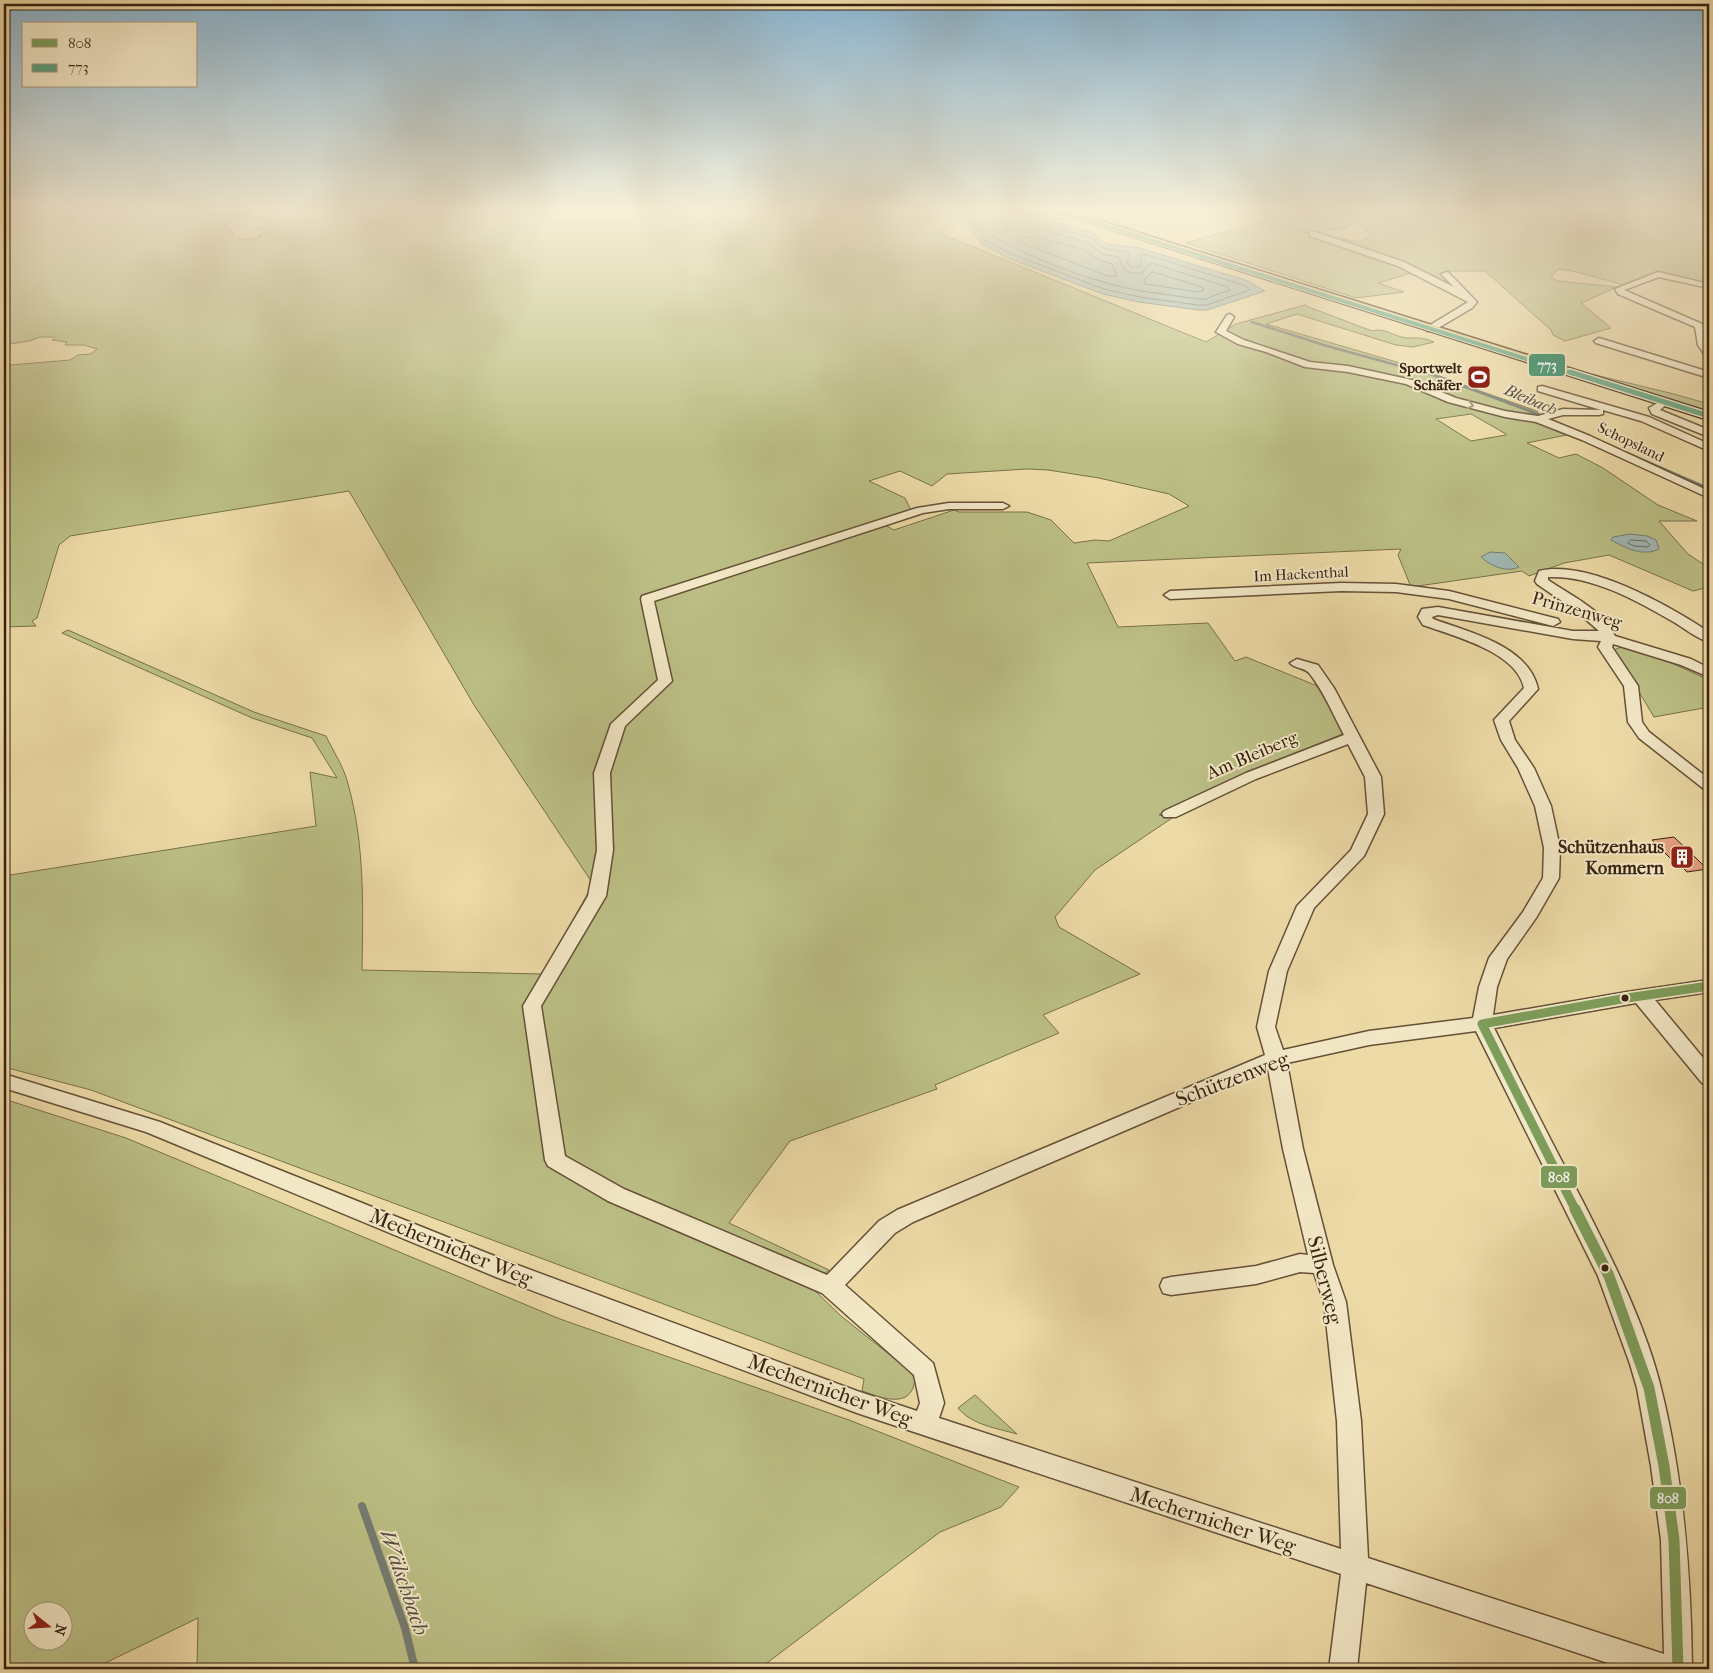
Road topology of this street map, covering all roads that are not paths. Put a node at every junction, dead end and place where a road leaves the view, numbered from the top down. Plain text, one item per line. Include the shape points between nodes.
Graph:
1 (1307, 290) edge
2 (1452, 290) edge
3 (1464, 290) edge
4 (1620, 290) edge
5 (1468, 298) junction
6 (1230, 317) dead end
7 (1709, 320) edge
8 (1699, 326) junction
9 (1430, 329) junction
10 (1709, 330) edge
11 (1599, 341) dead end
12 (1709, 355) edge
13 (1709, 375) edge
14 (1542, 389) dead end
15 (1664, 402) junction
16 (1625, 414) junction
17 (1709, 416) edge
18 (1543, 417) junction
19 (1709, 434) edge
20 (1709, 448) edge
21 (1709, 495) edge
22 (1003, 506) dead end
23 (1433, 592) joint
24 (1170, 595) dead end
25 (1609, 638) junction
26 (1709, 638) edge
27 (1297, 663) dead end
28 (1709, 673) edge
29 (1352, 737) junction
30 (1709, 786) edge
31 (1170, 814) dead end
32 (1709, 986) edge
33 (1642, 996) junction
34 (1482, 1024) junction
35 (1276, 1058) junction
36 (1709, 1078) edge
37 (4, 1081) edge
38 (1322, 1265) junction
39 (830, 1286) junction
40 (1171, 1286) dead end
41 (925, 1425) junction
42 (1355, 1566) junction
43 (1343, 1669) edge
44 (1667, 1669) edge
45 (1678, 1669) edge

1 - 9 main road
2 - 5 street
3 - 5 street
4 - 8 street
5 - 9 street via 1473,302 1470,306
6 -> 18 street via 1221,332 1308,365 1374,374 1506,414
7 - 8 street
8 - 10 street
8 - 12 street
9 - 15 main road
11 - 13 street
14 - 16 street
15 - 17 main road
15 - 19 street via 1654,408 1656,412
16 - 18 street via 1563,412
16 - 20 street via 1645,419
18 - 21 street, Schopsland
22 - 39 street via 926,509 647,599 665,681 618,724 602,773 605,850 597,896 532,1006 555,1160 616,1196
23 - 24 street, Im Hackenthal via 1371,587
23 - 25 street, Prinzenweg
25 - 26 street via 1600,622 1541,581 1543,574 1554,572 1598,582 1648,602
25 - 28 street, Prinzenweg via 1686,662
25 - 30 street via 1605,647 1631,686 1635,722 1644,735
25 - 34 street via 1573,635 1438,611 1427,612 1425,617 1428,622 1483,643 1509,657 1529,678 1531,689 1501,720 1508,740 1544,806 1552,848 1552,878 1498,958 1488,987
27 - 29 street via 1313,668
29 - 31 street, Am Bleiberg via 1251,776
29 - 35 street via 1373,777 1376,814 1358,852 1306,906 1278,971 1266,1027
32 - 33 street, Schützenweg
33 - 34 street, Schützenweg
33 - 36 street
34 - 35 street, Schützenweg via 1368,1038
34 - 45 street via 1609,1276 1642,1364 1664,1466 1674,1540
35 - 38 street, Silberweg via 1293,1149
35 - 39 street, Schützenweg via 905,1216 887,1227
37 - 41 street, Mechernicher Weg via 153,1127 504,1270
38 - 40 street via 1300,1263 1256,1275
38 - 42 street, Silberweg via 1335,1302 1349,1421
39 - 41 street via 925,1370 932,1403
41 - 42 street, Mechernicher Weg
42 - 43 street, Silberweg
42 - 44 street, Mechernicher Weg

